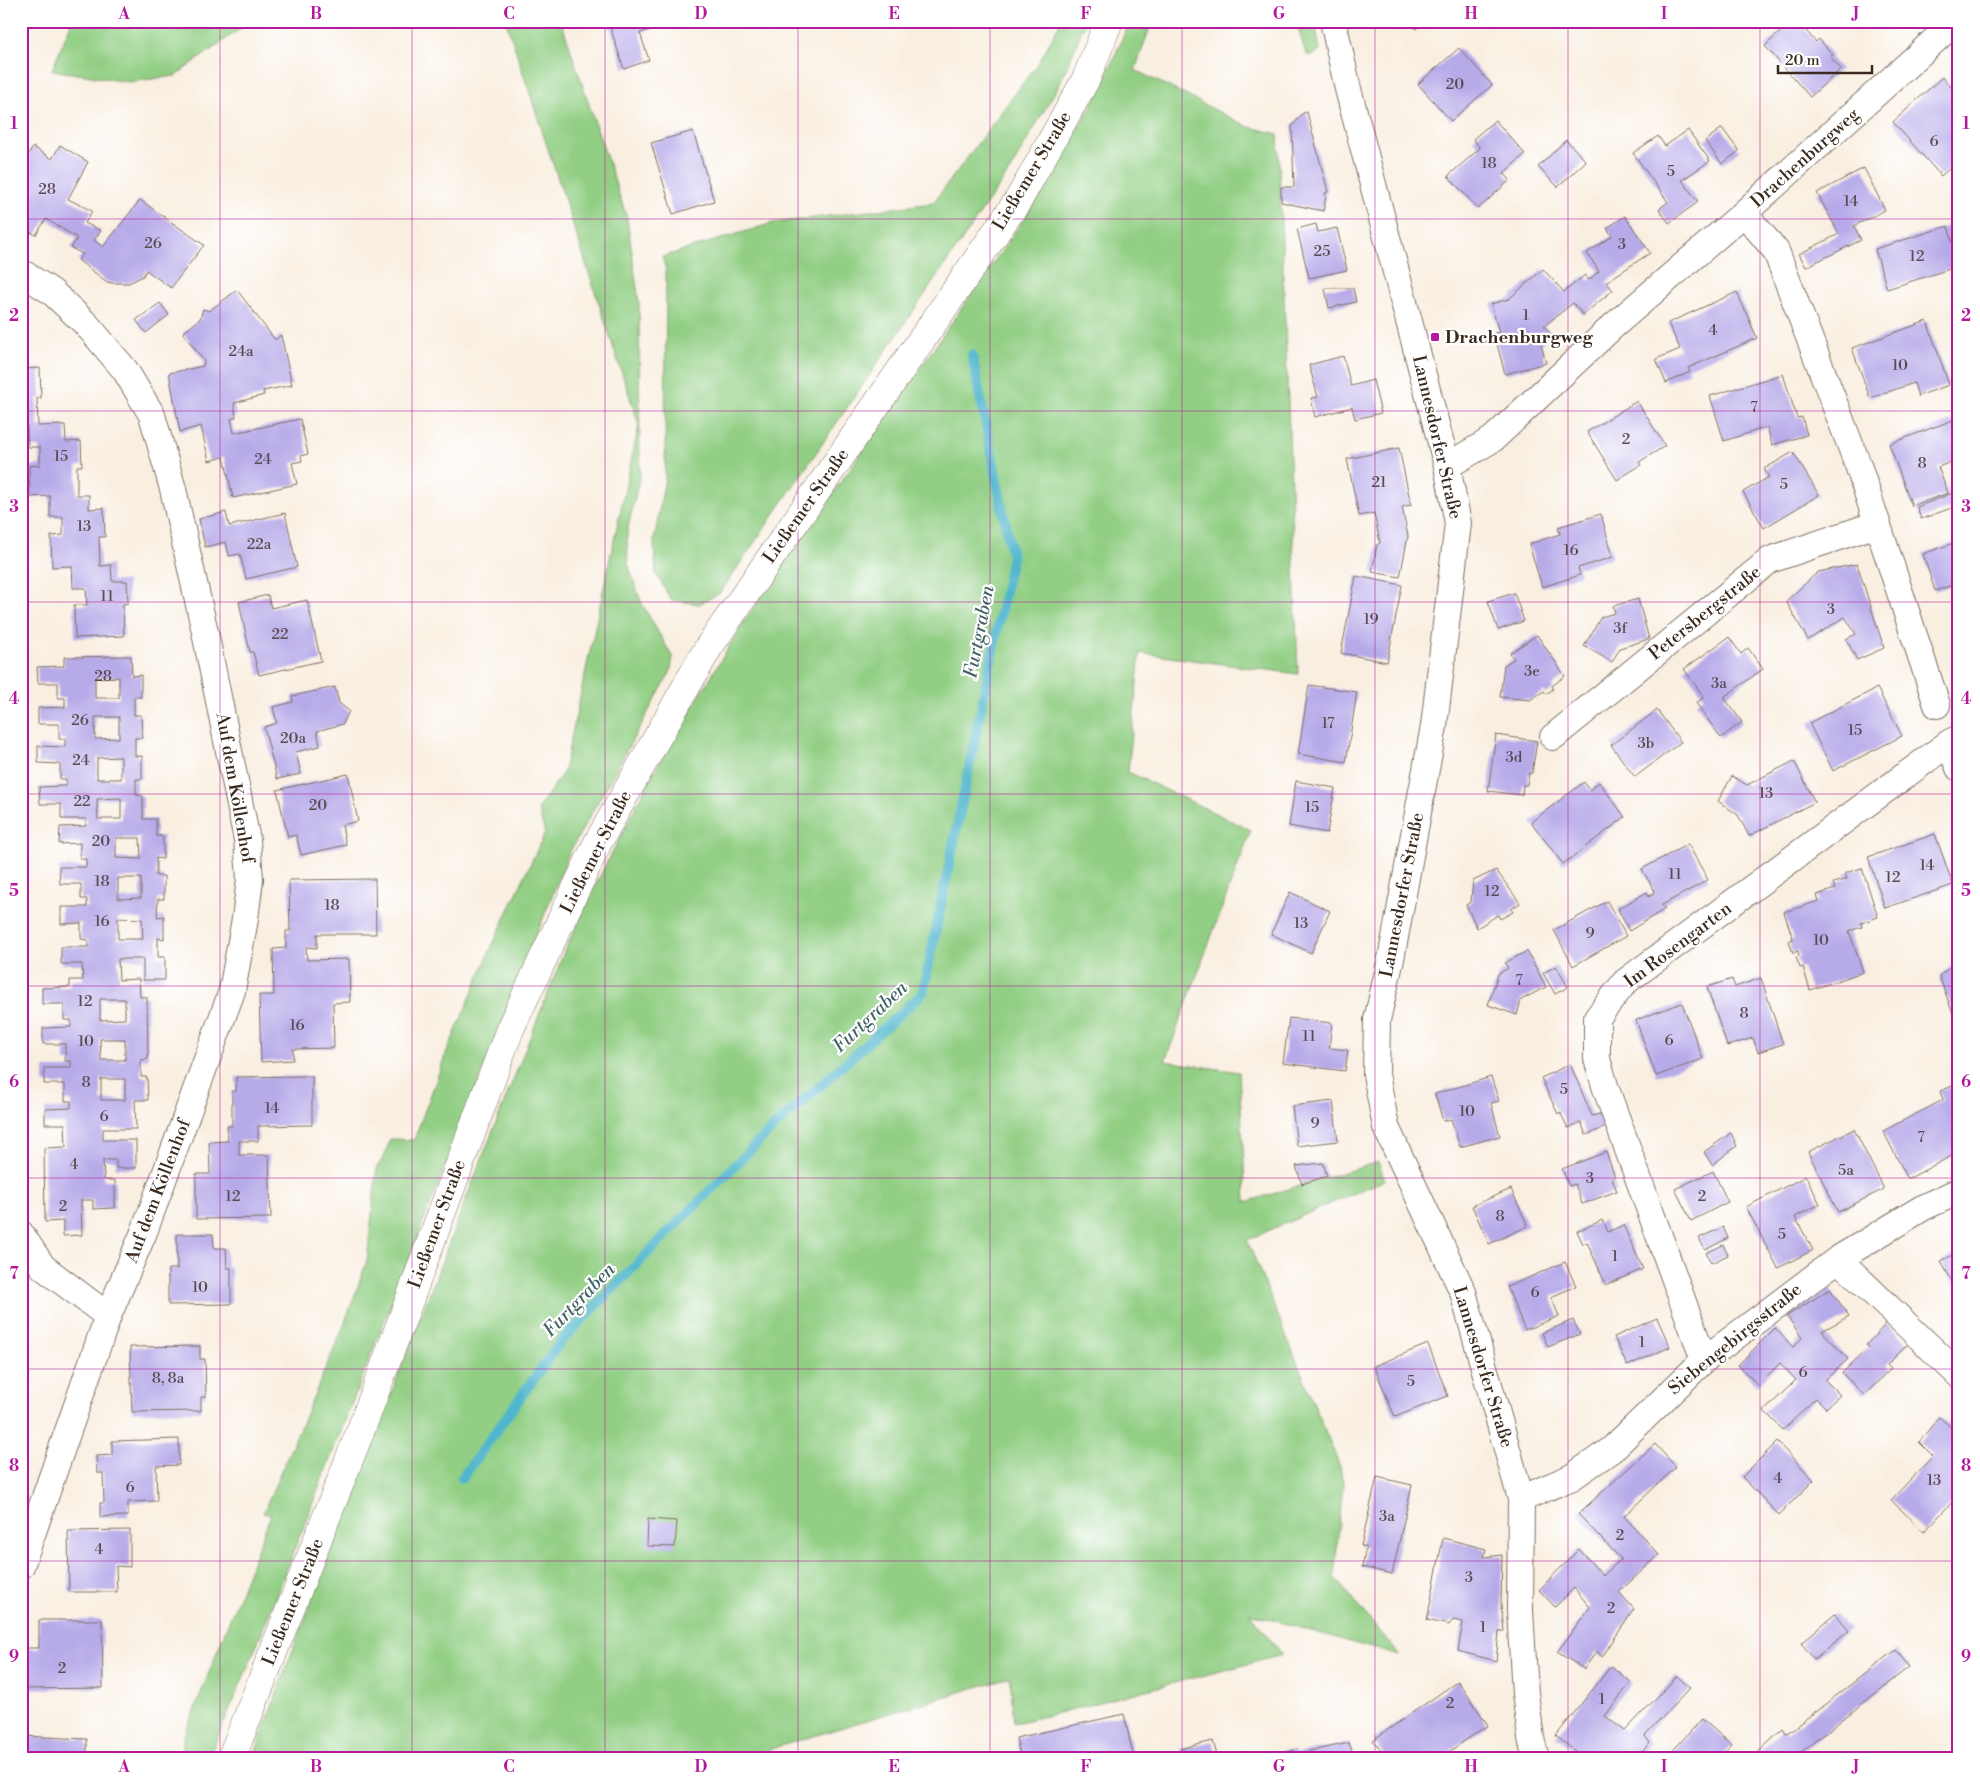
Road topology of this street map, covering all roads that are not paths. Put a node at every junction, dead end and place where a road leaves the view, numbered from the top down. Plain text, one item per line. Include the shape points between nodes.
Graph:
1 (1109, 21) edge
2 (1333, 21) edge
3 (1956, 21) edge
4 (1744, 213) junction
5 (21, 272) edge
6 (1447, 466) junction
7 (1877, 524) junction
8 (1937, 706) dead end
9 (1553, 737) dead end
10 (1954, 741) edge
11 (1959, 768) edge
12 (1959, 1191) edge
13 (21, 1234) edge
14 (1838, 1260) junction
15 (108, 1316) junction
16 (1704, 1360) junction
17 (1959, 1375) edge
18 (1522, 1499) junction
19 (21, 1566) edge
20 (231, 1759) edge
21 (1536, 1759) edge

1 - 20 street, Ließemer Straße via 1086,79 1019,199 708,648 598,842 510,1029 362,1427
2 - 6 street, Lannesdorfer Straße
3 - 4 street, Drachenburgweg
4 - 6 street, Drachenburgweg via 1612,328 1493,439
4 - 7 street via 1776,251 1858,465
5 - 15 street, Auf dem Köllenhof via 52,292 88,325 125,370 152,415 173,489 206,632 246,840 250,879 232,991 144,1232
6 - 18 street, Lannesdorfer Straße via 1458,523 1434,726 1392,959 1377,1020 1376,1074 1386,1127 1463,1292
7 - 8 street
7 - 9 street, Petersbergstraße via 1770,560
10 - 11 street
10 - 16 street, Im Rosengarten via 1625,982 1597,1018 1597,1059 1606,1089
12 - 14 street, Siebengebirgsstraße via 1924,1207
13 - 15 street via 43,1267
14 - 16 street, Siebengebirgsstraße
14 - 17 street
15 - 19 street, Auf dem Köllenhof
16 - 18 street, Siebengebirgsstraße via 1611,1450 1572,1477
18 - 21 street, Lannesdorfer Straße via 1520,1611 1525,1693

